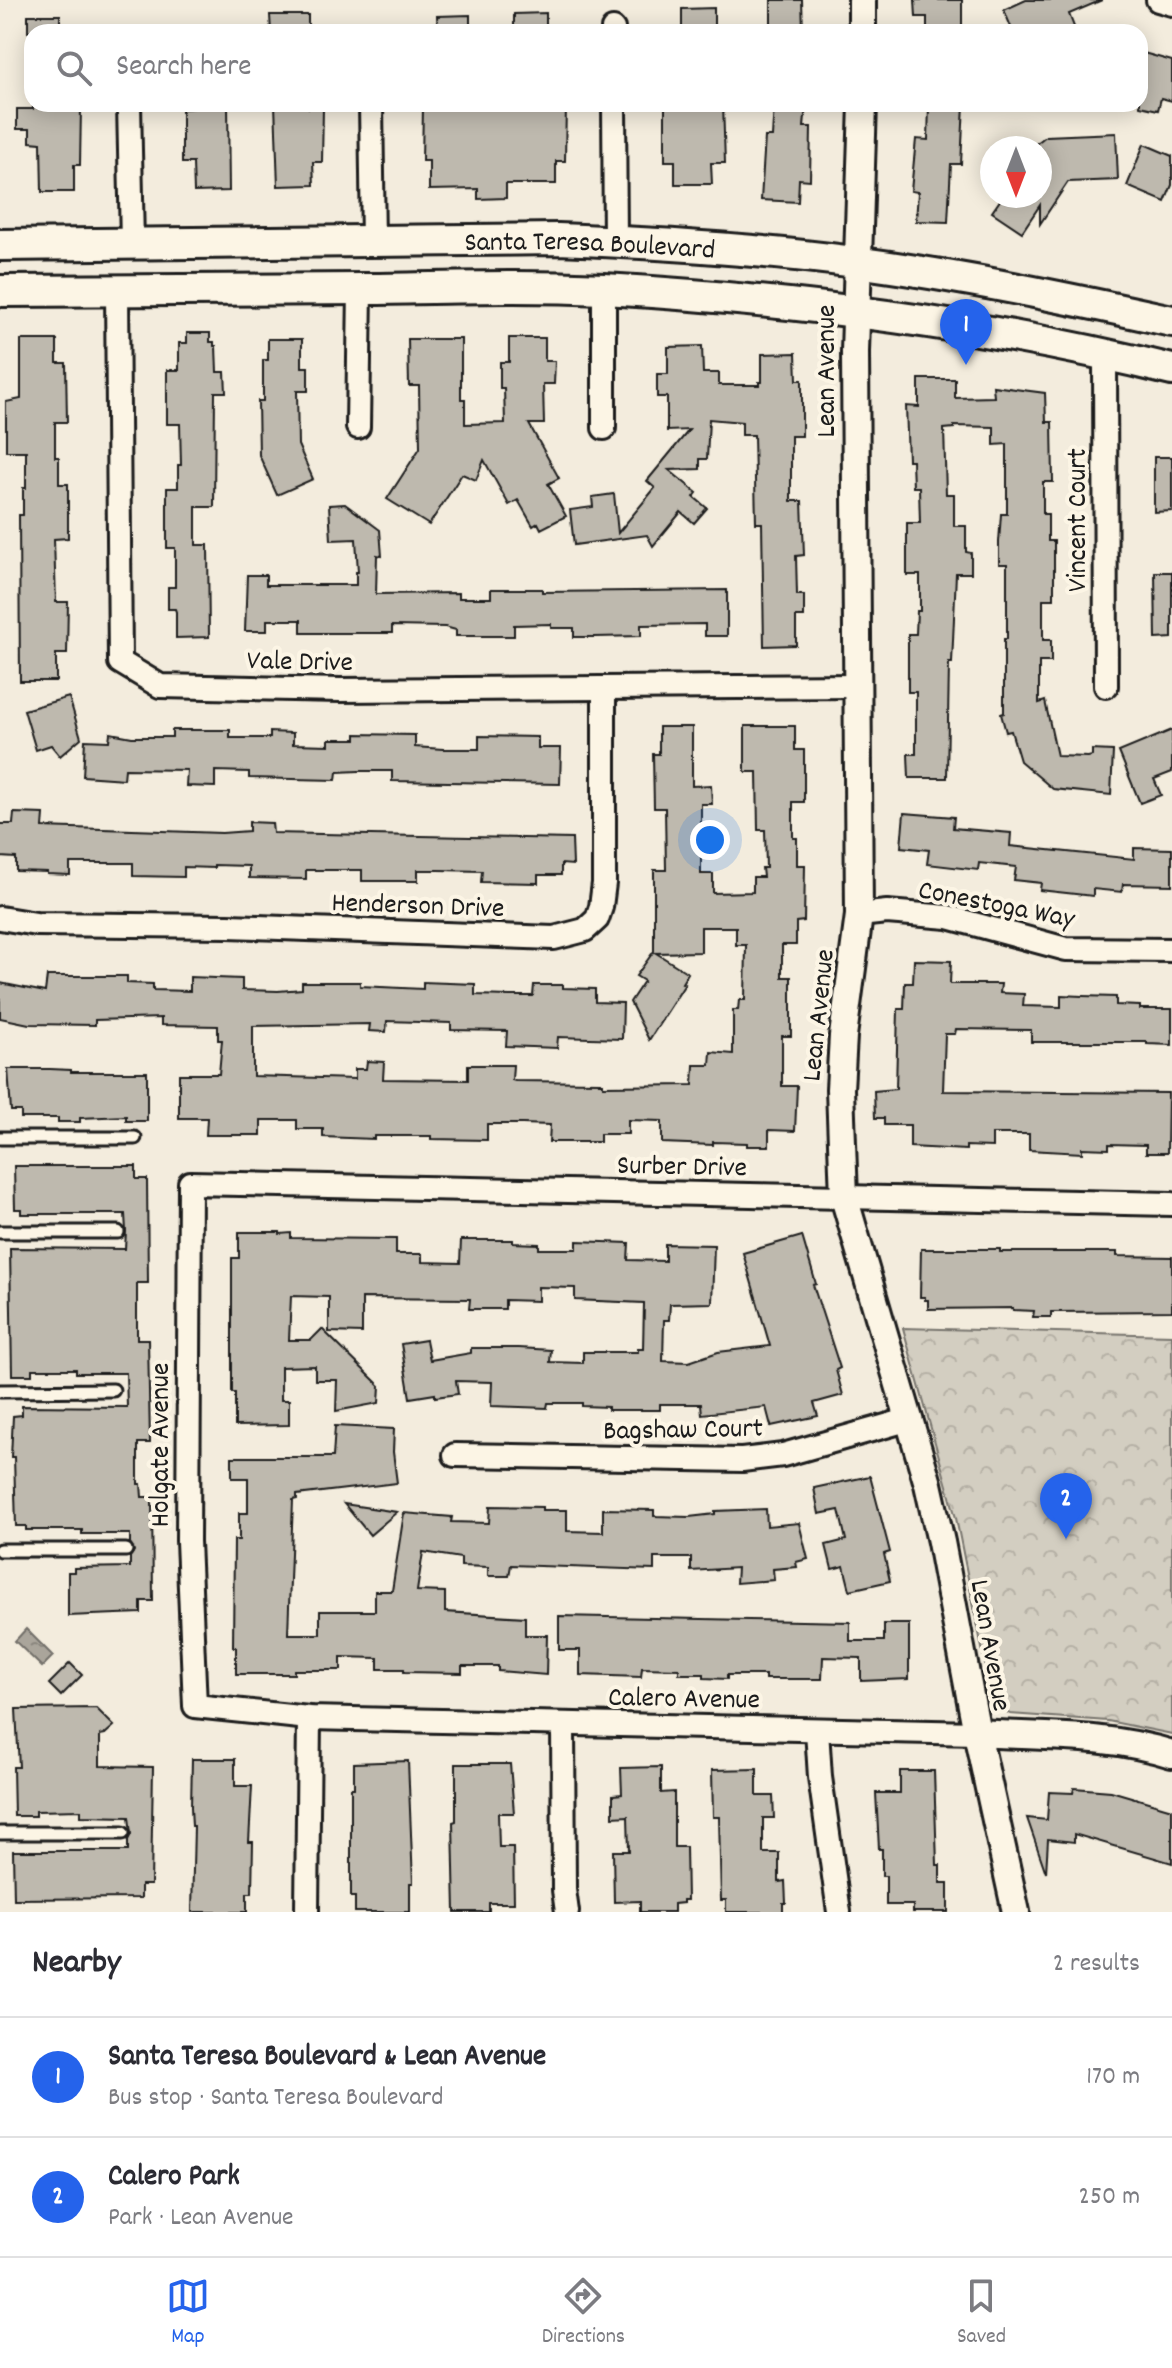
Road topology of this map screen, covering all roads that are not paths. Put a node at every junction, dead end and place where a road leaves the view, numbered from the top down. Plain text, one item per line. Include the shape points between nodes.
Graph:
1 (862, 0) edge
2 (1158, 0) edge
3 (1172, 4) edge
4 (862, 24) edge
5 (129, 112) edge
6 (371, 112) edge
7 (614, 112) edge
8 (863, 112) edge
9 (615, 241) junction
10 (373, 242) junction
11 (132, 243) junction
12 (0, 245) edge
13 (858, 262) junction
14 (360, 289) junction
15 (604, 289) junction
16 (117, 290) junction
17 (0, 291) edge
18 (855, 311) junction
19 (1172, 321) edge
20 (1105, 355) junction
21 (1172, 370) edge
22 (358, 427) dead end
23 (604, 428) dead end
24 (857, 686) junction
25 (1106, 686) dead end
26 (604, 688) junction
27 (859, 915) junction
28 (0, 918) edge
29 (1172, 950) edge
30 (0, 1138) edge
31 (135, 1138) dead end
32 (190, 1183) joint
33 (844, 1197) junction
34 (1172, 1204) edge
35 (0, 1232) edge
36 (118, 1232) dead end
37 (113, 1390) dead end
38 (0, 1391) edge
39 (907, 1420) junction
40 (455, 1455) dead end
41 (0, 1550) edge
42 (126, 1550) dead end
43 (195, 1706) joint
44 (309, 1718) junction
45 (563, 1726) junction
46 (817, 1730) junction
47 (977, 1733) junction
48 (1172, 1754) edge
49 (0, 1833) edge
50 (123, 1833) dead end
51 (307, 1912) edge
52 (567, 1912) edge
53 (839, 1912) edge
54 (1016, 1912) edge

1 - 4 street
2 - 3 street
5 - 11 street
6 - 10 street
7 - 9 street
8 - 13 street, Lean Avenue
9 - 10 main road, Santa Teresa Boulevard
9 - 13 main road, Santa Teresa Boulevard
10 - 11 main road, Santa Teresa Boulevard
11 - 12 main road, Santa Teresa Boulevard
13 - 18 street, Lean Avenue
13 - 19 main road, Santa Teresa Boulevard
14 - 15 main road, Santa Teresa Boulevard
14 - 16 main road, Santa Teresa Boulevard
14 - 22 street
15 - 18 main road, Santa Teresa Boulevard
15 - 23 street
16 - 17 main road, Santa Teresa Boulevard
16 - 26 street, Vale Drive via 120,662 160,686
18 - 20 main road, Santa Teresa Boulevard
18 - 24 street, Lean Avenue
20 - 21 main road, Santa Teresa Boulevard
20 - 25 street, Vincent Court
24 - 26 street, Vale Drive
24 - 27 street, Lean Avenue
26 - 28 street, Henderson Drive via 604,883 597,919 585,930 554,938 36,924
27 - 29 street, Conestoga Way via 948,917 1066,949
27 - 33 street, Lean Avenue via 840,1089
30 - 31 lane
32 - 33 street, Surber Drive
32 - 43 street, Holgate Avenue via 188,1541
33 - 34 street, Surber Drive
33 - 39 street, Lean Avenue
35 - 36 lane
37 - 38 lane
39 - 40 street, Bagshaw Court via 783,1455 742,1460
39 - 47 street, Lean Avenue via 941,1542
41 - 42 lane
43 - 44 street, Calero Avenue
44 - 45 street, Calero Avenue
44 - 51 street
45 - 46 street, Calero Avenue
45 - 52 street
46 - 47 street, Calero Avenue
46 - 53 street
47 - 48 street, Calero Avenue via 1122,1741
47 - 54 street, Lean Avenue
49 - 50 lane

